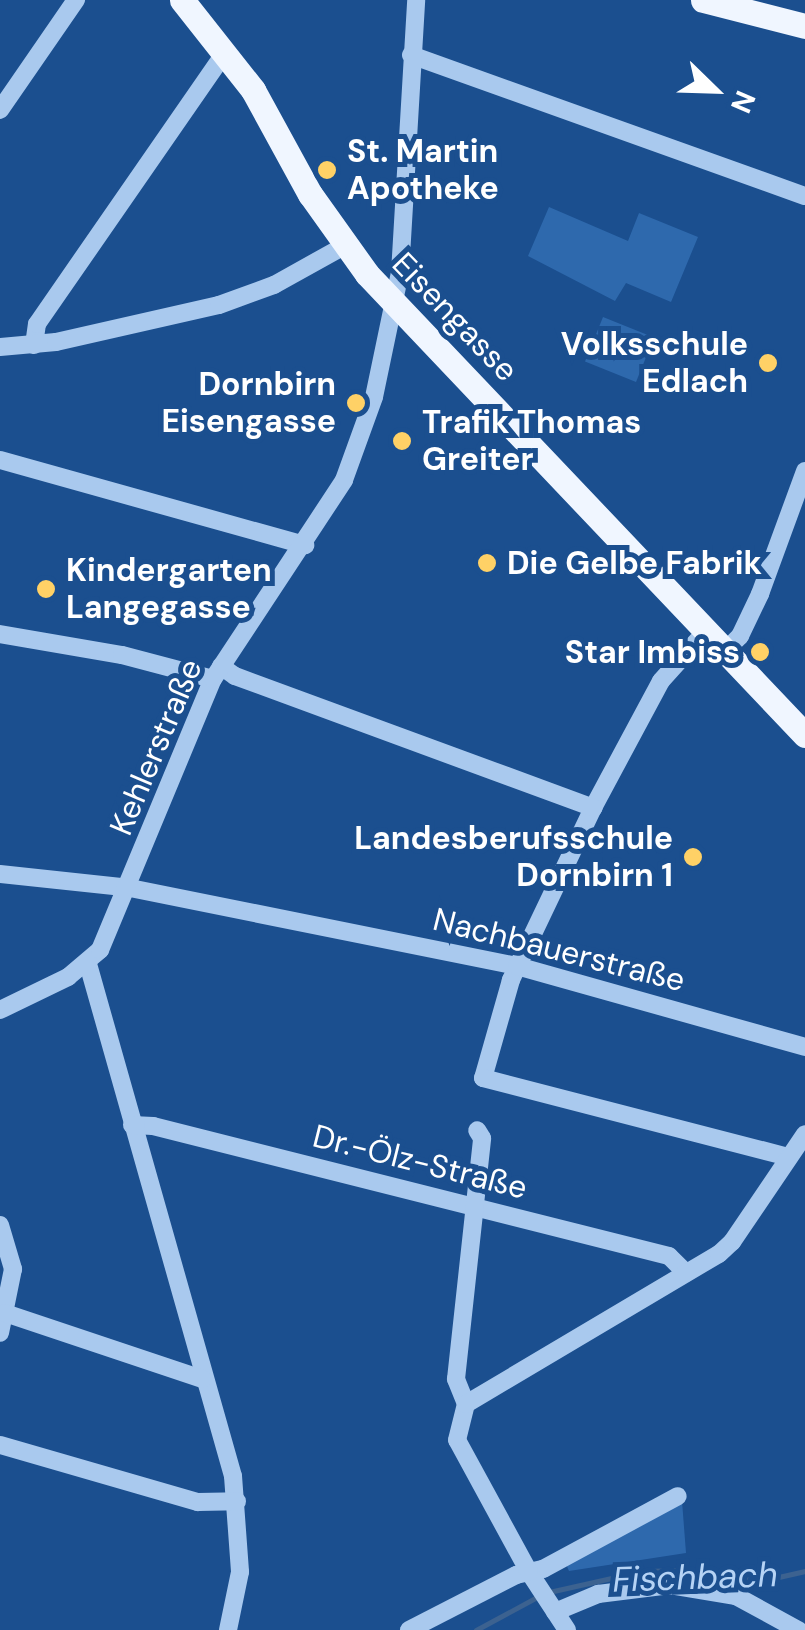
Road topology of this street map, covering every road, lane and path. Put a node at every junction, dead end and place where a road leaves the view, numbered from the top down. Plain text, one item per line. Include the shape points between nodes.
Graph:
1 (76, 0) edge
2 (182, 0) edge
3 (416, 0) edge
4 (703, 0) edge
5 (805, 26) edge
6 (224, 54) junction
7 (412, 54) junction
8 (0, 110) edge
9 (805, 196) edge
10 (344, 246) junction
11 (395, 304) junction
12 (34, 346) junction
13 (0, 347) edge
14 (0, 460) edge
15 (805, 471) edge
16 (305, 545) junction
17 (706, 630) junction
18 (0, 634) edge
19 (726, 650) junction
20 (217, 673) junction
21 (805, 735) edge
22 (593, 808) junction
23 (0, 874) edge
24 (130, 888) junction
25 (88, 964) junction
26 (516, 966) junction
27 (0, 1010) edge
28 (805, 1048) edge
29 (132, 1125) junction
30 (478, 1130) dead end
31 (805, 1134) edge
32 (790, 1156) junction
33 (476, 1207) junction
34 (0, 1225) edge
35 (686, 1273) junction
36 (6, 1313) junction
37 (0, 1333) edge
38 (202, 1379) junction
39 (463, 1410) junction
40 (0, 1446) edge
41 (678, 1496) dead end
42 (237, 1501) junction
43 (533, 1578) junction
44 (553, 1609) junction
45 (228, 1630) edge
46 (409, 1630) edge
47 (567, 1630) edge
48 (798, 1630) edge

1 - 8 street
2 - 6 main road, Eisengasse
3 - 7 street, Kehlerstraße
4 - 5 main road
6 - 10 main road, Eisengasse
6 - 12 street via 38,324
7 - 9 street
7 - 11 street, Kehlerstraße
10 - 11 main road, Eisengasse
10 - 12 street via 250,296
11 - 16 street, Kehlerstraße via 374,397 344,480
11 - 17 main road, Eisengasse
12 - 13 street
14 - 16 street
15 - 19 street via 760,594
16 - 20 street, Kehlerstraße
17 - 19 main road, Eisengasse
17 - 22 street via 660,681
18 - 20 street
19 - 21 main road, Eisengasse
20 - 22 street
20 - 24 street, Kehlerstraße
22 - 26 street
23 - 24 street, Nachbauerstraße
24 - 25 street, Kehlerstraße
24 - 26 street, Nachbauerstraße
25 - 27 street, Kehlerstraße
25 - 29 street
26 - 28 street, Nachbauerstraße
26 - 32 street via 483,1078
29 - 33 street, Dr.-Ölz-Straße
29 - 38 street
30 - 33 street
31 - 32 street
32 - 35 street via 732,1242
33 - 35 street, Dr.-Ölz-Straße via 669,1256
33 - 39 street via 456,1379
34 - 36 street via 12,1269
35 - 39 street
36 - 37 street
36 - 38 street
38 - 42 street
39 - 43 street via 457,1440
40 - 42 street via 198,1502
41 - 43 street
42 - 45 street via 240,1572
43 - 44 street
43 - 46 street via 516,1574
44 - 47 street
44 - 48 street via 598,1594 670,1585 736,1596

